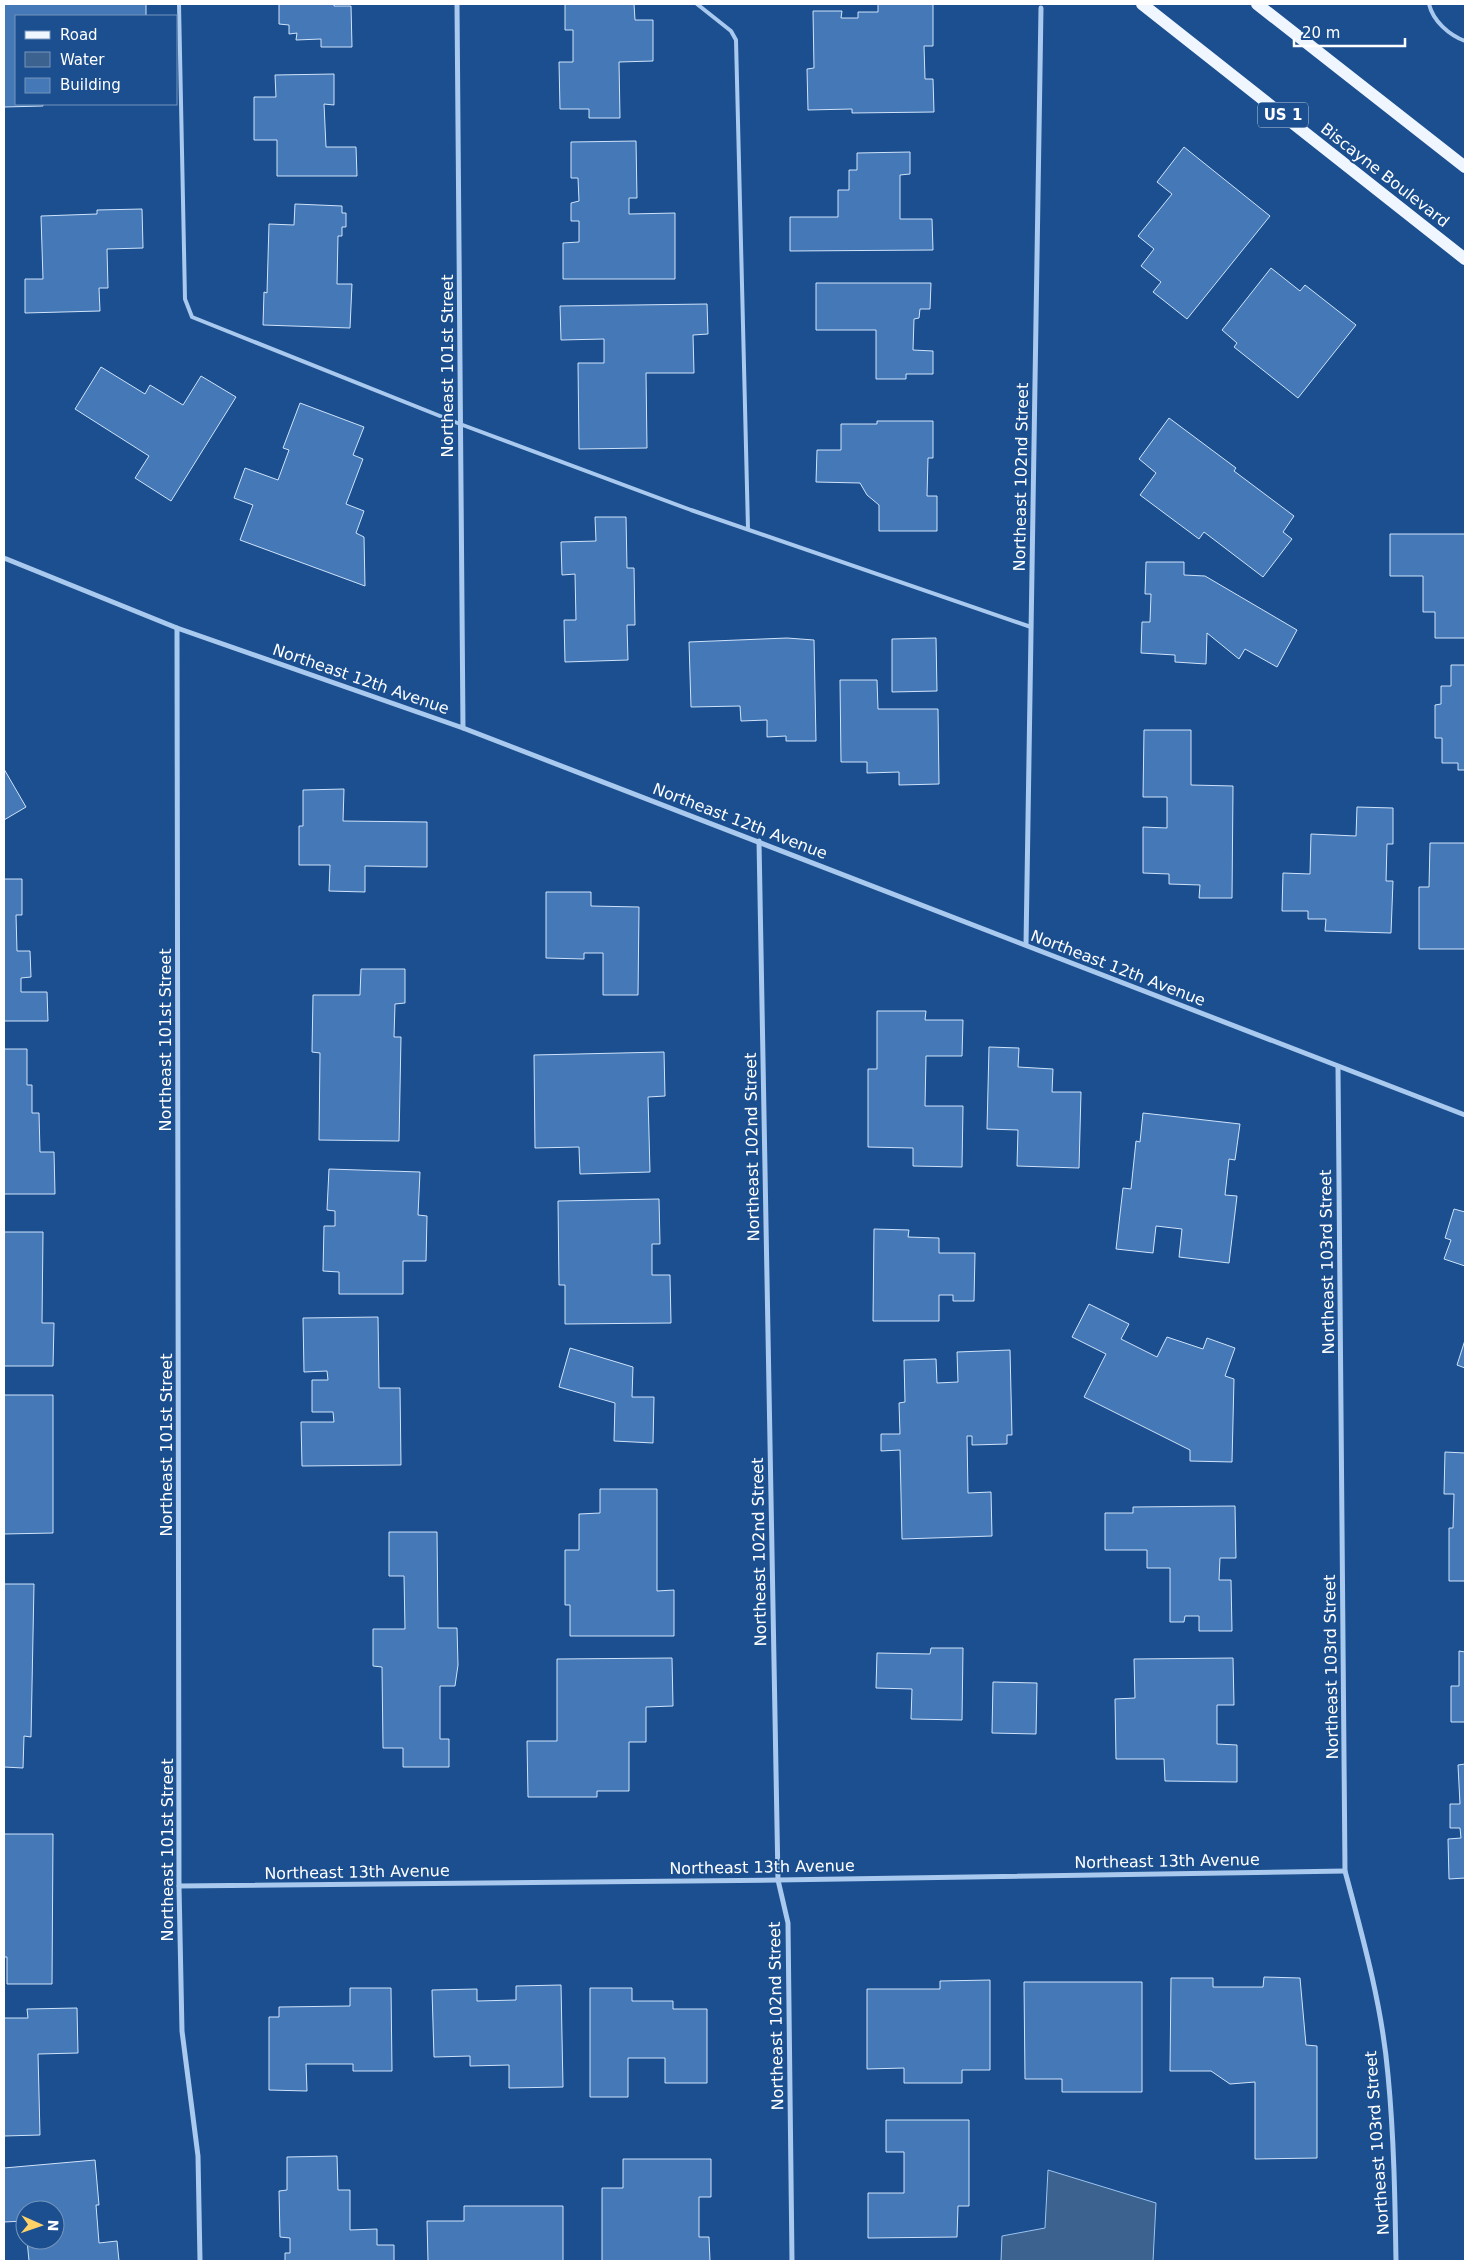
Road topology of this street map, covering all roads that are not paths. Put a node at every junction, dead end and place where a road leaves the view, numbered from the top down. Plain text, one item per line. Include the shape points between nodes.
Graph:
1 (179, 4) edge
2 (457, 4) edge
3 (697, 4) edge
4 (1142, 4) edge
5 (1258, 4) edge
6 (1429, 4) edge
7 (1041, 8) dead end
8 (1465, 41) edge
9 (1465, 167) edge
10 (1465, 260) edge
11 (460, 424) junction
12 (748, 529) junction
13 (4, 558) edge
14 (1031, 627) junction
15 (177, 628) junction
16 (463, 728) junction
17 (759, 841) junction
18 (1026, 946) junction
19 (1338, 1067) junction
20 (1465, 1115) edge
21 (1345, 1871) junction
22 (778, 1880) junction
23 (179, 1886) junction
24 (200, 2261) edge
25 (792, 2261) edge
26 (1396, 2261) edge

1 - 11 lane via 185,299 192,318
2 - 11 street, Northeast 101st Street
3 - 12 lane via 731,31 736,40
4 - 10 main road, Biscayne Boulevard / US 1
5 - 9 main road
6 - 8 lane via 1441,25
7 - 14 street, Northeast 102nd Street
11 - 12 lane
11 - 16 street, Northeast 101st Street
12 - 14 lane
13 - 15 street, Northeast 12th Avenue
14 - 18 street, Northeast 102nd Street
15 - 16 street, Northeast 12th Avenue
15 - 23 street, Northeast 101st Street
16 - 17 street, Northeast 12th Avenue
17 - 18 street, Northeast 12th Avenue
17 - 22 street, Northeast 102nd Street
18 - 19 street, Northeast 12th Avenue
19 - 20 street, Northeast 12th Avenue
19 - 21 street, Northeast 103rd Street
21 - 22 street, Northeast 13th Avenue
21 - 26 street, Northeast 103rd Street via 1369,1959 1388,2074
22 - 23 street, Northeast 13th Avenue
22 - 25 street, Northeast 102nd Street via 788,1923
23 - 24 street, Northeast 101st Street via 182,2031 198,2156

